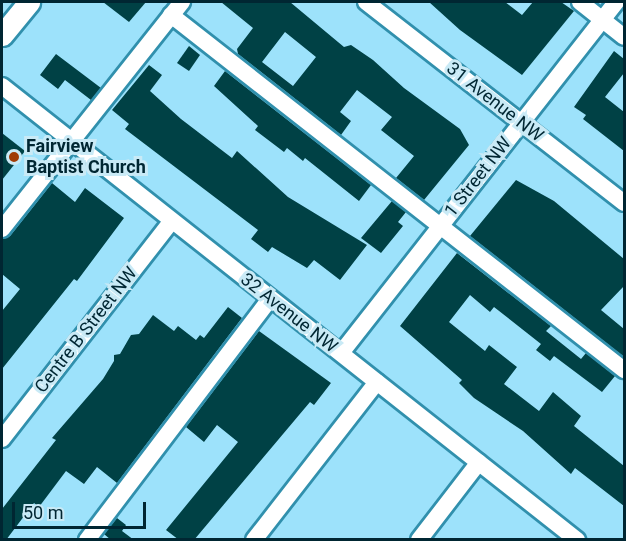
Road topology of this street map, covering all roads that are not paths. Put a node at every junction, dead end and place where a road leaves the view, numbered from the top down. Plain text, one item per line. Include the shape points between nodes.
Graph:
1 (29, 2) edge
2 (182, 2) edge
3 (366, 2) edge
4 (580, 2) edge
5 (616, 2) edge
6 (171, 15) junction
7 (602, 19) junction
8 (2, 35) edge
9 (624, 37) edge
10 (2, 86) edge
11 (521, 122) junction
12 (70, 142) junction
13 (624, 203) edge
14 (171, 222) junction
15 (440, 226) junction
16 (2, 229) edge
17 (270, 299) junction
18 (340, 354) junction
19 (624, 370) edge
20 (377, 382) junction
21 (2, 439) edge
22 (479, 462) junction
23 (87, 540) edge
24 (254, 540) edge
25 (419, 540) edge
26 (577, 540) edge

1 - 8 main road
2 - 6 street
3 - 11 street, 31 Avenue NW
4 - 7 street
5 - 7 street, 1 Street NW
6 - 12 street
6 - 15 street
7 - 9 street
7 - 11 street, 1 Street NW
10 - 12 street, 32 Avenue NW
11 - 13 street, 31 Avenue NW
11 - 15 street, 1 Street NW
12 - 14 street, 32 Avenue NW
12 - 16 street
14 - 17 street, 32 Avenue NW
14 - 21 street, Centre B Street NW
15 - 18 street, 1 Street NW
15 - 19 street
17 - 18 street, 32 Avenue NW
17 - 23 street
18 - 20 street, 32 Avenue NW
20 - 22 street, 32 Avenue NW
20 - 24 street
22 - 25 street
22 - 26 street, 32 Avenue NW

